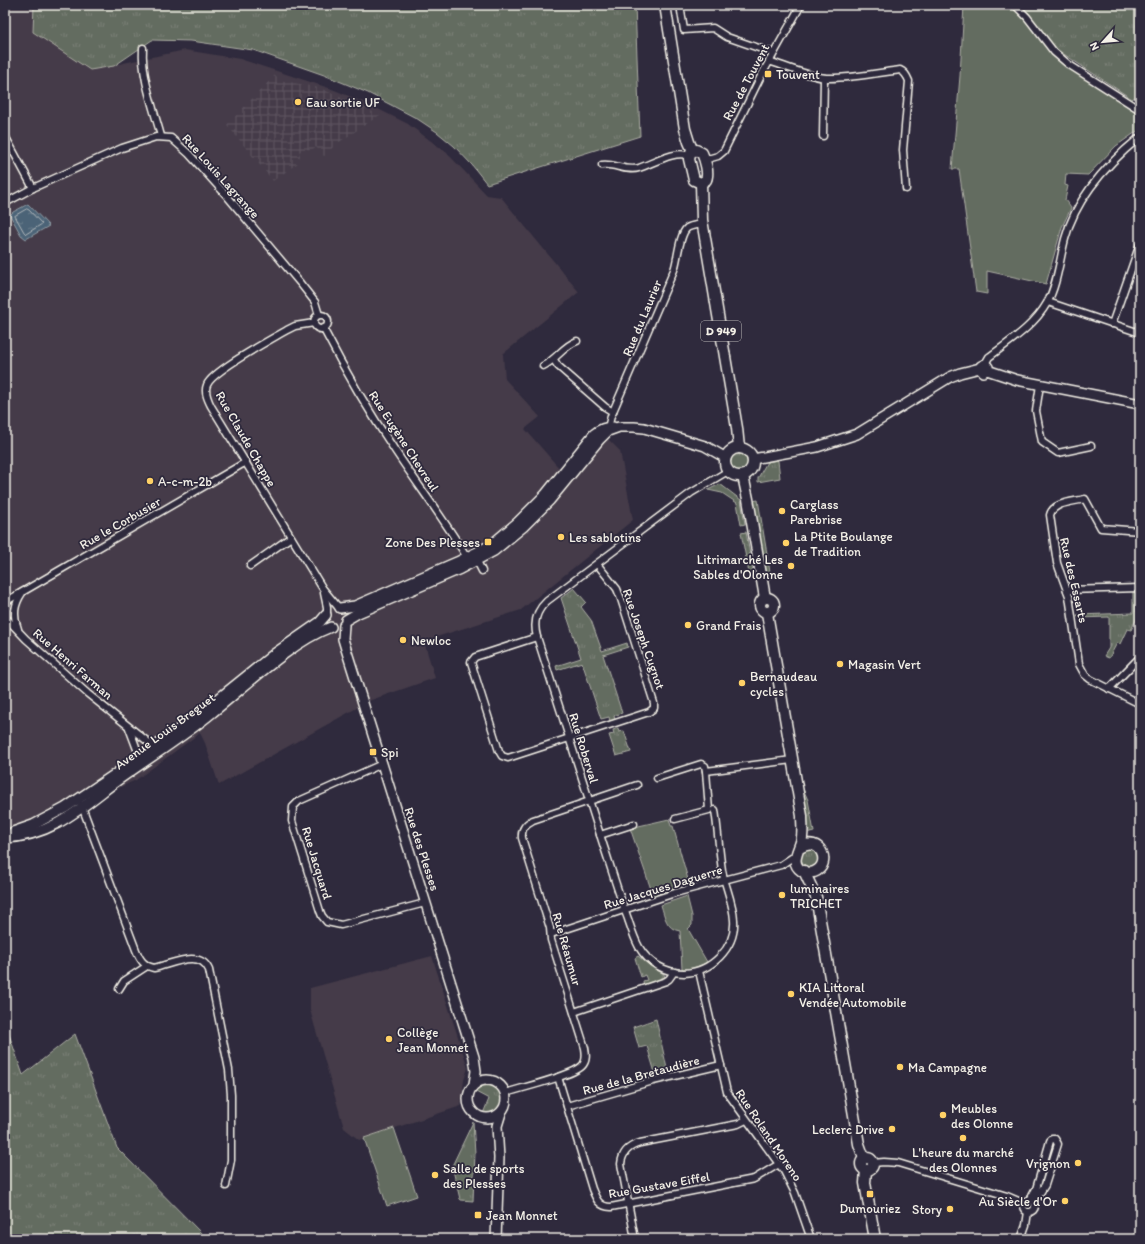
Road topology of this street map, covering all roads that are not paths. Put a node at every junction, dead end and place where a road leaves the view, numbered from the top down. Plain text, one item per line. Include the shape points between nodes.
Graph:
1 (665, 5) edge
2 (680, 5) edge
3 (801, 5) edge
4 (1015, 5) edge
5 (684, 30) junction
6 (670, 32) junction
7 (143, 48) dead end
8 (773, 53) junction
9 (769, 61) junction
10 (824, 78) junction
11 (1140, 110) edge
12 (5, 136) edge
13 (161, 136) junction
14 (823, 136) dead end
15 (1140, 137) edge
16 (691, 154) junction
17 (704, 160) junction
18 (602, 165) dead end
19 (701, 183) junction
20 (33, 188) junction
21 (906, 189) dead end
22 (5, 203) edge
23 (703, 224) junction
24 (1140, 244) edge
25 (1137, 265) edge
26 (1048, 302) junction
27 (319, 315) junction
28 (314, 323) junction
29 (1112, 324) junction
30 (323, 328) junction
31 (1140, 332) edge
32 (577, 341) dead end
33 (554, 360) junction
34 (543, 366) dead end
35 (984, 368) junction
36 (1040, 385) junction
37 (1140, 404) edge
38 (613, 412) junction
39 (608, 429) junction
40 (1091, 446) dead end
41 (739, 448) junction
42 (726, 458) junction
43 (753, 459) junction
44 (246, 462) junction
45 (728, 471) junction
46 (743, 476) junction
47 (1140, 531) edge
48 (291, 537) junction
49 (472, 561) junction
50 (597, 564) junction
51 (250, 566) dead end
52 (482, 571) dead end
53 (1140, 588) edge
54 (323, 590) junction
55 (1067, 590) junction
56 (23, 591) junction
57 (5, 603) edge
58 (339, 607) junction
59 (5, 611) edge
60 (326, 614) junction
61 (5, 617) edge
62 (345, 622) junction
63 (332, 627) junction
64 (19, 632) junction
65 (537, 637) junction
66 (346, 648) junction
67 (1140, 657) edge
68 (1109, 689) junction
69 (1140, 704) edge
70 (128, 726) junction
71 (569, 738) junction
72 (157, 749) junction
73 (141, 760) junction
74 (792, 760) junction
75 (382, 764) junction
76 (706, 771) junction
77 (657, 778) dead end
78 (637, 785) dead end
79 (589, 802) junction
80 (80, 803) junction
81 (715, 810) dead end
82 (802, 816) junction
83 (675, 819) dead end
84 (634, 824) dead end
85 (600, 834) junction
86 (5, 835) edge
87 (5, 838) edge
88 (815, 845) junction
89 (798, 851) junction
90 (781, 865) junction
91 (801, 869) junction
92 (819, 869) junction
93 (725, 880) junction
94 (816, 897) junction
95 (425, 904) junction
96 (624, 909) junction
97 (551, 934) junction
98 (147, 966) junction
99 (699, 971) junction
100 (674, 972) junction
101 (119, 989) dead end
102 (574, 1012) junction
103 (474, 1057) junction
104 (721, 1065) junction
105 (558, 1077) junction
106 (489, 1080) junction
107 (474, 1084) junction
108 (505, 1093) junction
109 (568, 1106) junction
110 (501, 1113) junction
111 (484, 1118) junction
112 (746, 1120) junction
113 (498, 1142) junction
114 (869, 1160) junction
115 (779, 1164) junction
116 (226, 1186) dead end
117 (1032, 1201) junction
118 (628, 1203) junction
119 (1023, 1203) junction
120 (1028, 1212) junction
121 (496, 1239) edge
122 (635, 1239) edge
123 (811, 1239) edge
124 (875, 1239) edge
125 (1021, 1239) edge

1 - 6 main road
2 - 5 street
3 - 8 street, Rue de Touvent
4 - 11 street via 1054,52 1068,64
5 - 6 street
5 - 8 street via 713,28 727,37
6 - 16 main road
7 - 13 street via 148,90
8 - 9 street, Rue de Touvent
9 - 10 street
9 - 17 street, Rue de Touvent via 724,151 718,156
10 - 14 street
10 - 21 street via 900,70 906,74 908,81 902,150
12 - 20 street
13 - 20 street, Rue Louis Lagrange via 122,148
13 - 27 street, Rue Louis Lagrange via 175,141 227,196 307,291
15 - 26 street via 1112,161 1078,207 1066,237
16 - 17 main road via 699,151
16 - 18 street via 681,154 634,170
16 - 19 main road via 694,180
17 - 19 main road via 707,178
19 - 23 main road, D 949
20 - 22 street, Rue Louis Lagrange
23 - 38 street, Rue du Laurier via 688,228 682,235 678,262
23 - 41 main road, D 949
24 - 25 street
25 - 29 street
26 - 29 street
26 - 35 street via 1030,325 989,357
27 - 28 street
27 - 30 street via 327,320
28 - 30 street via 317,328
28 - 44 street, Rue Claude Chappe via 287,330 221,370 206,386 211,406
29 - 31 street
30 - 49 street, Rue Eugène Chevreul via 349,378 381,429
32 - 33 street via 570,344
33 - 34 street
33 - 38 street
35 - 36 street
35 - 43 street via 950,377 856,434 817,447
36 - 37 street
36 - 40 street via 1036,411 1042,442 1058,454
38 - 39 street, Rue du Laurier
39 - 42 street via 625,426 644,428 705,446
39 - 49 street via 550,500 523,527 494,551
41 - 42 main road via 732,450
41 - 43 main road via 748,451
42 - 45 main road
43 - 46 main road via 752,468
44 - 48 street, Rue Claude Chappe
44 - 56 street, Rue le Corbusier
45 - 46 main road via 733,475
45 - 50 street, Rue Roberval via 691,493
46 - 74 main road via 765,598 759,606 761,610 768,612
47 - 55 street, Rue des Essarts via 1101,528 1085,499 1056,505 1050,515 1057,563
48 - 51 street
48 - 54 street, Rue Claude Chappe
49 - 52 street, Rue Eugène Chevreul
49 - 58 street via 355,606
49 - 62 street via 358,613
50 - 65 street, Rue Roberval via 541,606 535,624
50 - 71 street, Rue Joseph Cugnot via 622,598 655,706 649,712
53 - 55 street
54 - 58 street, Rue Claude Chappe
54 - 60 street, Rue Claude Chappe
55 - 68 street, Rue des Essarts via 1070,596 1079,664 1085,675
56 - 57 street, Rue le Corbusier
56 - 64 street via 15,611
57 - 59 street
58 - 60 street via 330,609
58 - 62 street via 344,612
60 - 63 street via 326,622
60 - 72 street, Avenue Louis Breguet via 320,622 274,654
61 - 64 street, Rue Henri Farman
62 - 63 street via 338,628
62 - 66 street, Rue des Plesses via 343,638
63 - 66 street, Rue des Plesses
63 - 72 street, Avenue Louis Breguet via 316,633 290,650 196,726
64 - 70 street, Rue Henri Farman
65 - 71 street, Rue Roberval
65 - 71 street via 476,657 471,662 499,751 502,756 508,758
66 - 75 street, Rue des Plesses
67 - 68 street
68 - 69 street, Rue des Essarts
70 - 72 street, Rue Henri Farman
70 - 73 street, Rue Henri Farman
71 - 79 street, Rue Roberval
72 - 73 street, Avenue Louis Breguet
73 - 80 street, Avenue Louis Breguet
74 - 76 street
74 - 82 main road
75 - 95 street, Rue des Plesses
75 - 95 street, Rue Jacquard via 299,801 293,806 292,821 320,911 327,922 341,925
76 - 77 street via 705,766 701,764
76 - 83 street via 709,810
78 - 79 street
79 - 85 street, Rue Roberval
79 - 97 street, Rue Réaumur via 533,820 527,823 522,833
80 - 86 street, Avenue Louis Breguet via 39,823
80 - 87 street, Avenue Louis Breguet via 48,829
80 - 98 street via 138,954
81 - 93 street, Rue Roberval
82 - 88 main road
82 - 89 main road via 802,836
84 - 85 street
85 - 96 street, Rue Roberval
88 - 89 main road via 807,844
88 - 92 main road via 823,856 823,863
89 - 90 street
89 - 91 main road via 795,861
90 - 91 street
90 - 93 street, Rue Jacques Daguerre
91 - 92 main road via 812,872
91 - 94 main road
92 - 94 main road
93 - 96 street, Rue Jacques Daguerre
93 - 99 street, Rue Roberval via 733,911 733,933 722,954 712,964
94 - 114 main road via 859,1144
95 - 103 street, Rue des Plesses
96 - 97 street, Rue Jacques Daguerre
96 - 100 street, Rue Roberval via 644,954 660,967
97 - 102 street, Rue Réaumur via 550,940
98 - 101 street via 124,981
98 - 116 street via 154,968 192,958 208,967 229,1070 231,1160
99 - 100 street, Rue Roberval
99 - 104 street, Rue Roland Moreno
100 - 102 street via 666,981
102 - 105 street, Rue Réaumur via 585,1048 585,1060 576,1070
103 - 106 street, Rue des Plesses
103 - 107 street, Rue des Plesses
104 - 109 street, Rue de la Bretaudière
104 - 112 street, Rue Roland Moreno via 727,1092
105 - 108 street, Rue Réaumur
105 - 109 street, Rue Gustave Eiffel
106 - 107 street
106 - 108 street via 501,1085
107 - 111 street via 468,1092 468,1105 473,1113
108 - 110 street via 506,1104
109 - 118 street, Rue Gustave Eiffel via 592,1189 598,1201 607,1207
110 - 111 street
110 - 113 street via 497,1123
111 - 113 street via 492,1126
112 - 115 street, Rue Roland Moreno
112 - 118 street via 738,1124 630,1147 623,1154 621,1164
113 - 121 street
114 - 119 street via 898,1163
114 - 124 main road via 861,1161 861,1166 866,1170 865,1183
115 - 118 street, Rue Gustave Eiffel via 754,1179
115 - 123 street, Rue Roland Moreno via 795,1193
117 - 117 street via 1045,1185 1058,1144 1055,1139 1050,1141
117 - 119 street via 1027,1200
117 - 120 street via 1034,1209
118 - 122 street
119 - 120 street via 1023,1209
120 - 125 street

